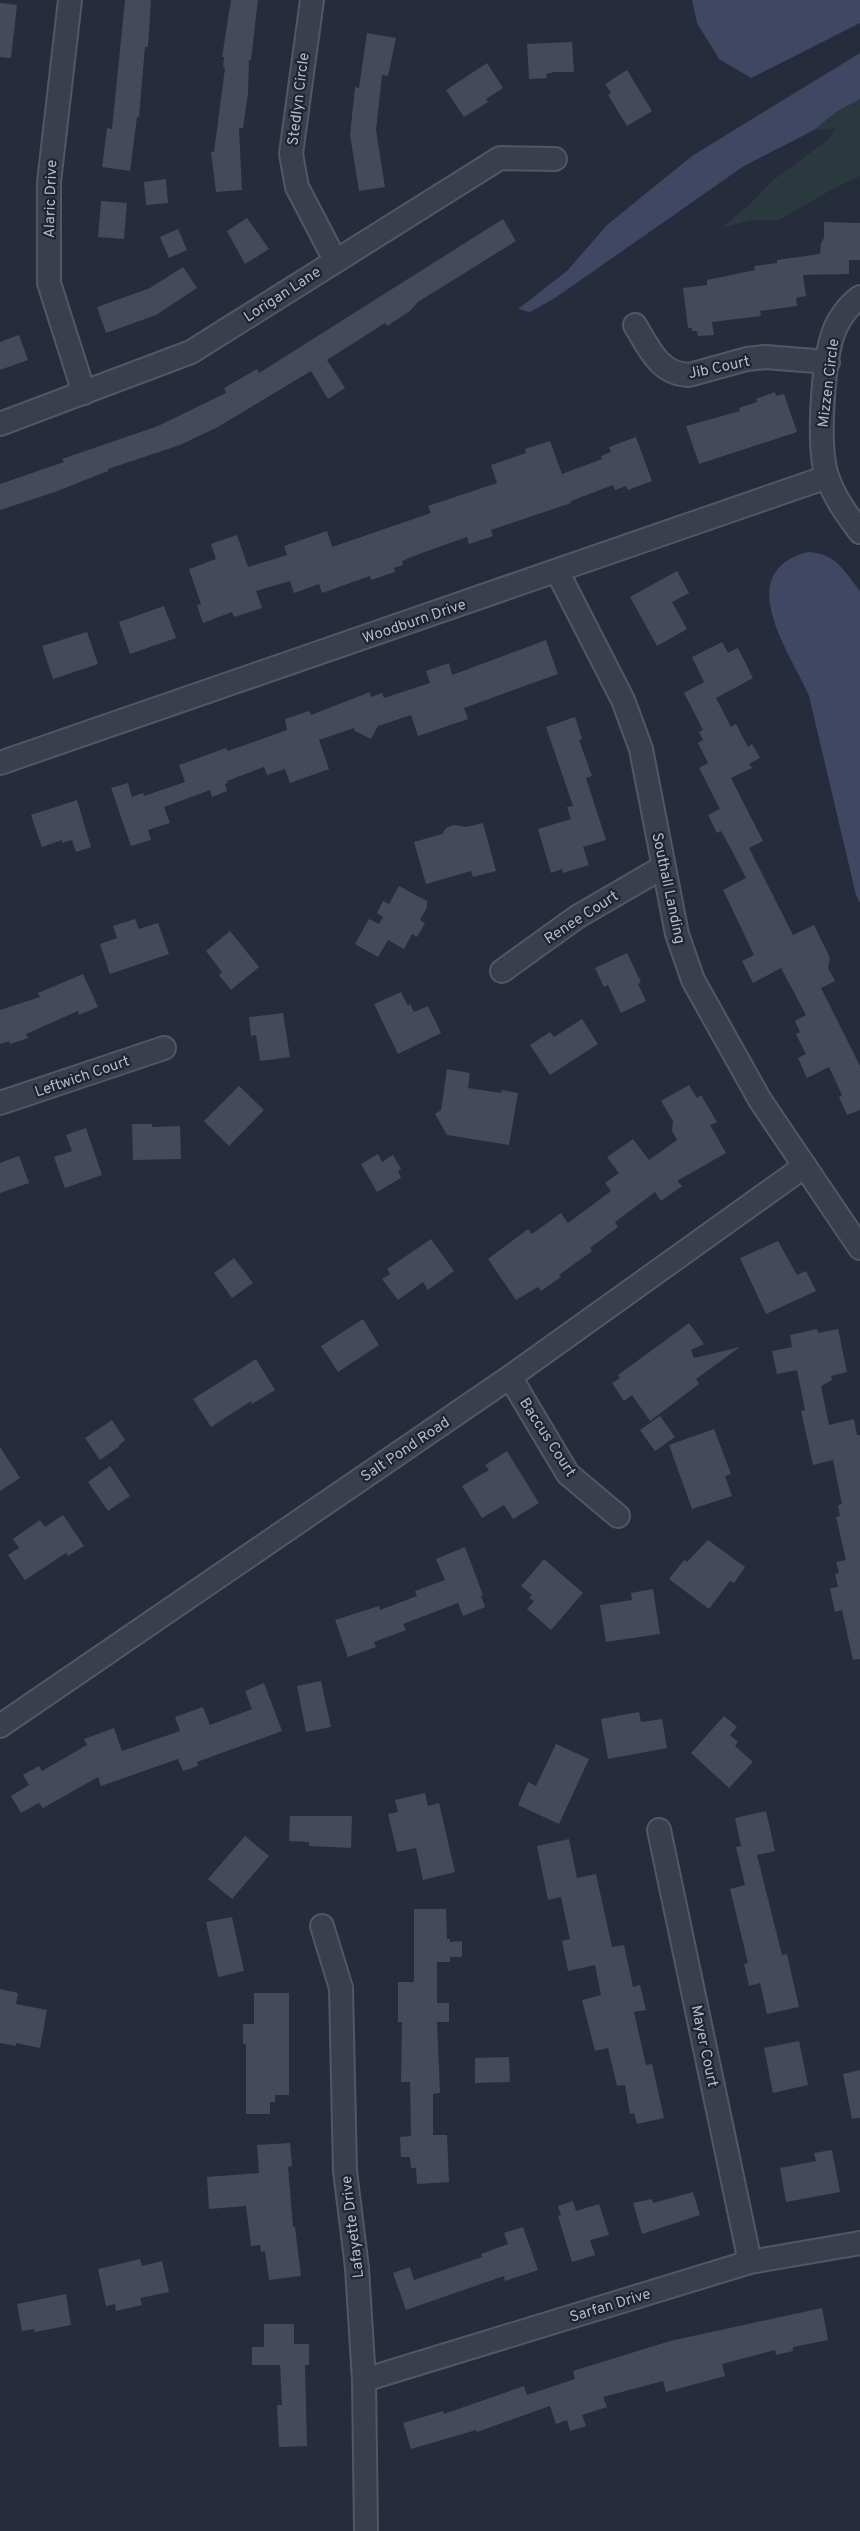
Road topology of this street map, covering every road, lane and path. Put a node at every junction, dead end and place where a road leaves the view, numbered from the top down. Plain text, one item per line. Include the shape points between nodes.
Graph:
1 (70, 0) edge
2 (312, 0) edge
3 (555, 159) dead end
4 (335, 260) junction
5 (860, 297) edge
6 (635, 324) dead end
7 (828, 362) junction
8 (84, 393) junction
9 (0, 424) edge
10 (827, 477) junction
11 (860, 532) edge
12 (557, 571) junction
13 (0, 763) edge
14 (663, 867) junction
15 (502, 972) dead end
16 (164, 1048) dead end
17 (0, 1103) edge
18 (805, 1166) junction
19 (860, 1248) edge
20 (510, 1377) junction
21 (618, 1516) dead end
22 (0, 1726) edge
23 (659, 1830) dead end
24 (322, 1926) dead end
25 (860, 2243) edge
26 (750, 2262) junction
27 (364, 2380) junction
28 (366, 2531) edge

1 - 8 street, Alaric Drive via 48,182 48,283
2 - 4 street, Stedlyn Circle via 291,154 297,187
3 - 4 street, Lorigan Lane via 500,158
4 - 8 street, Lorigan Lane via 190,352
5 - 7 street, Mizzen Circle via 838,322
6 - 7 street, Jib Court via 659,363 680,375 765,357
7 - 10 street, Mizzen Circle via 821,437
8 - 9 street, Lorigan Lane
10 - 11 street, Mizzen Circle
10 - 12 street, Woodburn Drive
12 - 13 street, Woodburn Drive
12 - 14 street, Southall Landing via 623,700 641,749
14 - 15 street, Renee Court via 577,917
14 - 18 street, Southall Landing via 677,934 693,980 760,1100
16 - 17 street, Leftwich Court
18 - 19 street, Southall Landing
18 - 20 street, Salt Pond Road
20 - 21 street, Baccus Court via 568,1474
20 - 22 street, Salt Pond Road
23 - 26 street, Mayer Court
24 - 27 street, Lafayette Drive via 341,1988 345,2171 357,2268
25 - 26 street, Sarfan Drive
26 - 27 street, Sarfan Drive
27 - 28 street, Lafayette Drive

